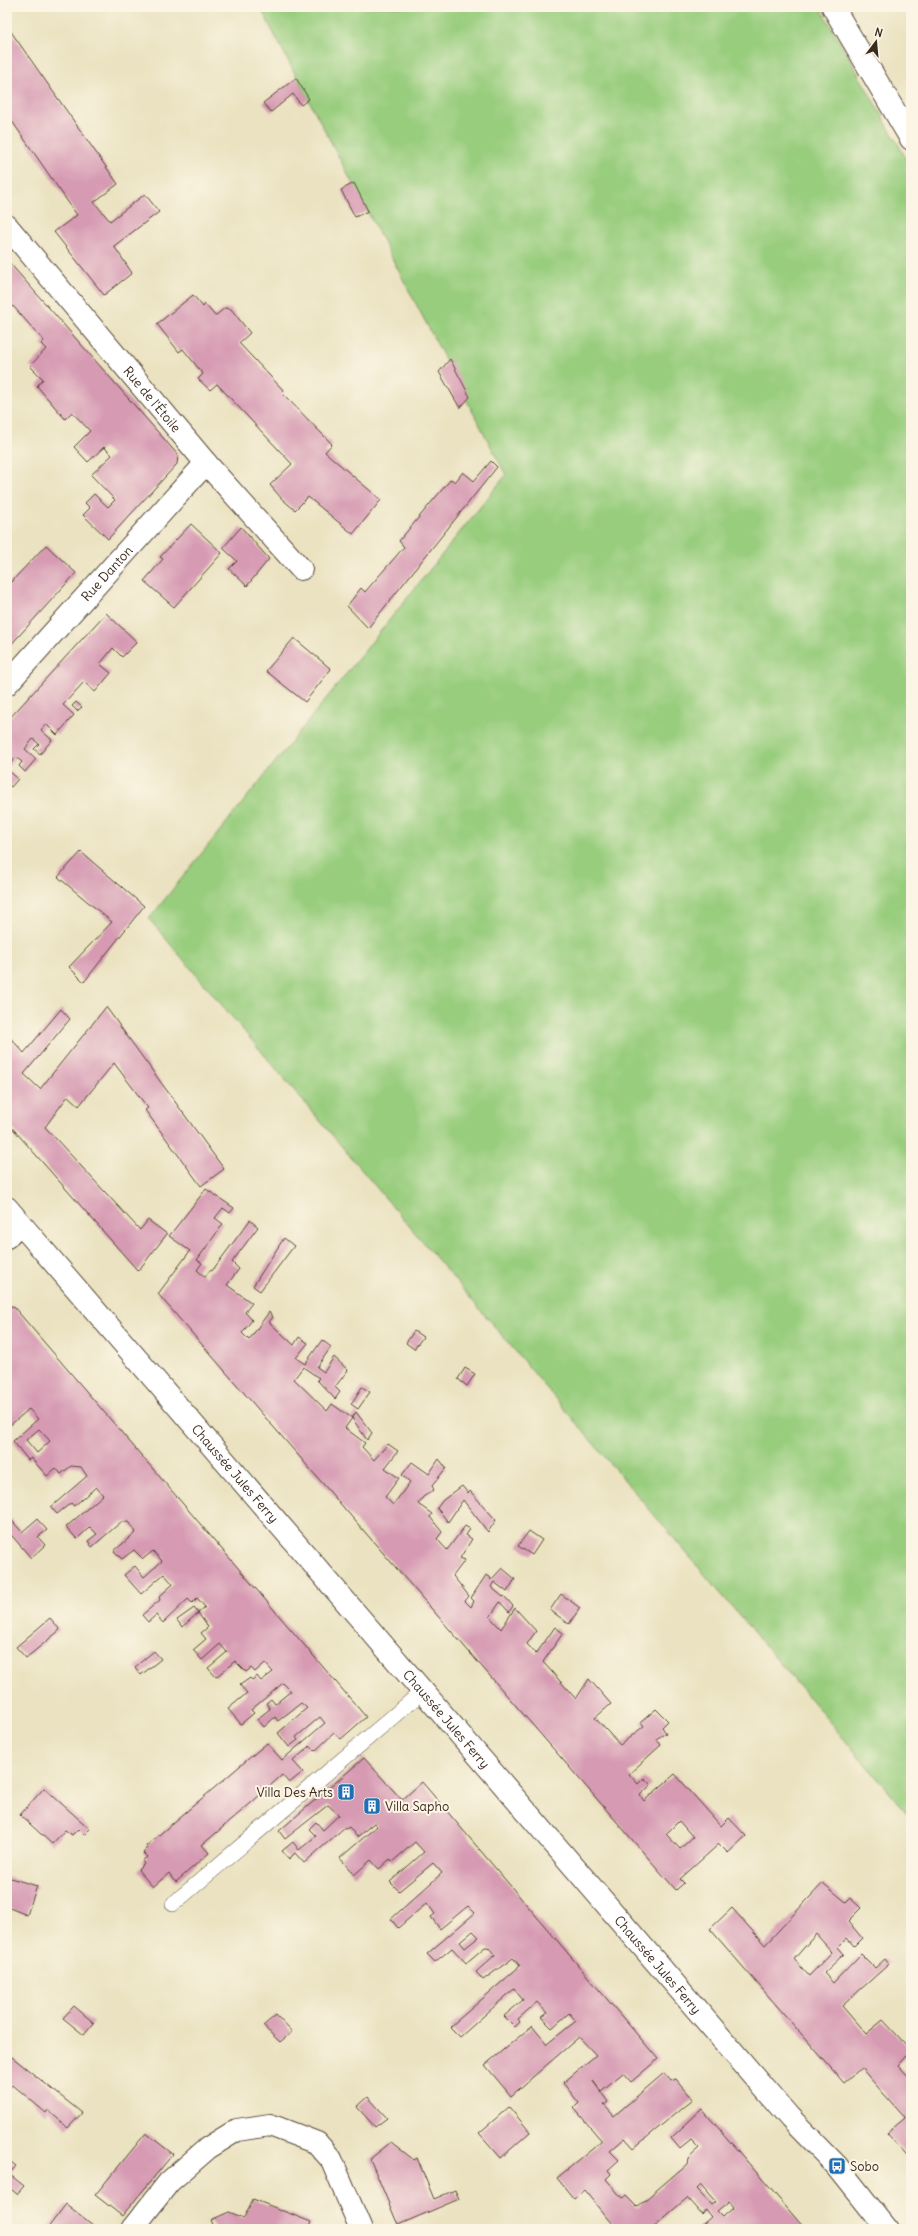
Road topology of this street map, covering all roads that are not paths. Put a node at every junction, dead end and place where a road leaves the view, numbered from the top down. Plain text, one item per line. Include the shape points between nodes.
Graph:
1 (834, 7) edge
2 (911, 139) edge
3 (7, 226) edge
4 (206, 463) junction
5 (300, 569) dead end
6 (7, 684) edge
7 (11, 1222) edge
8 (423, 1691) junction
9 (173, 1904) dead end
10 (132, 2229) edge
11 (361, 2229) edge
12 (887, 2229) edge

1 - 2 main road
3 - 4 main road, Rue de l'Étoile
4 - 5 main road, Rue de l'Étoile
4 - 6 main road, Rue Danton
7 - 8 main road, Chaussée Jules Ferry
8 - 9 lane
8 - 12 main road, Chaussée Jules Ferry via 790,2118 837,2166
10 - 11 main road via 170,2182 208,2148 237,2130 270,2125 317,2143 331,2159

